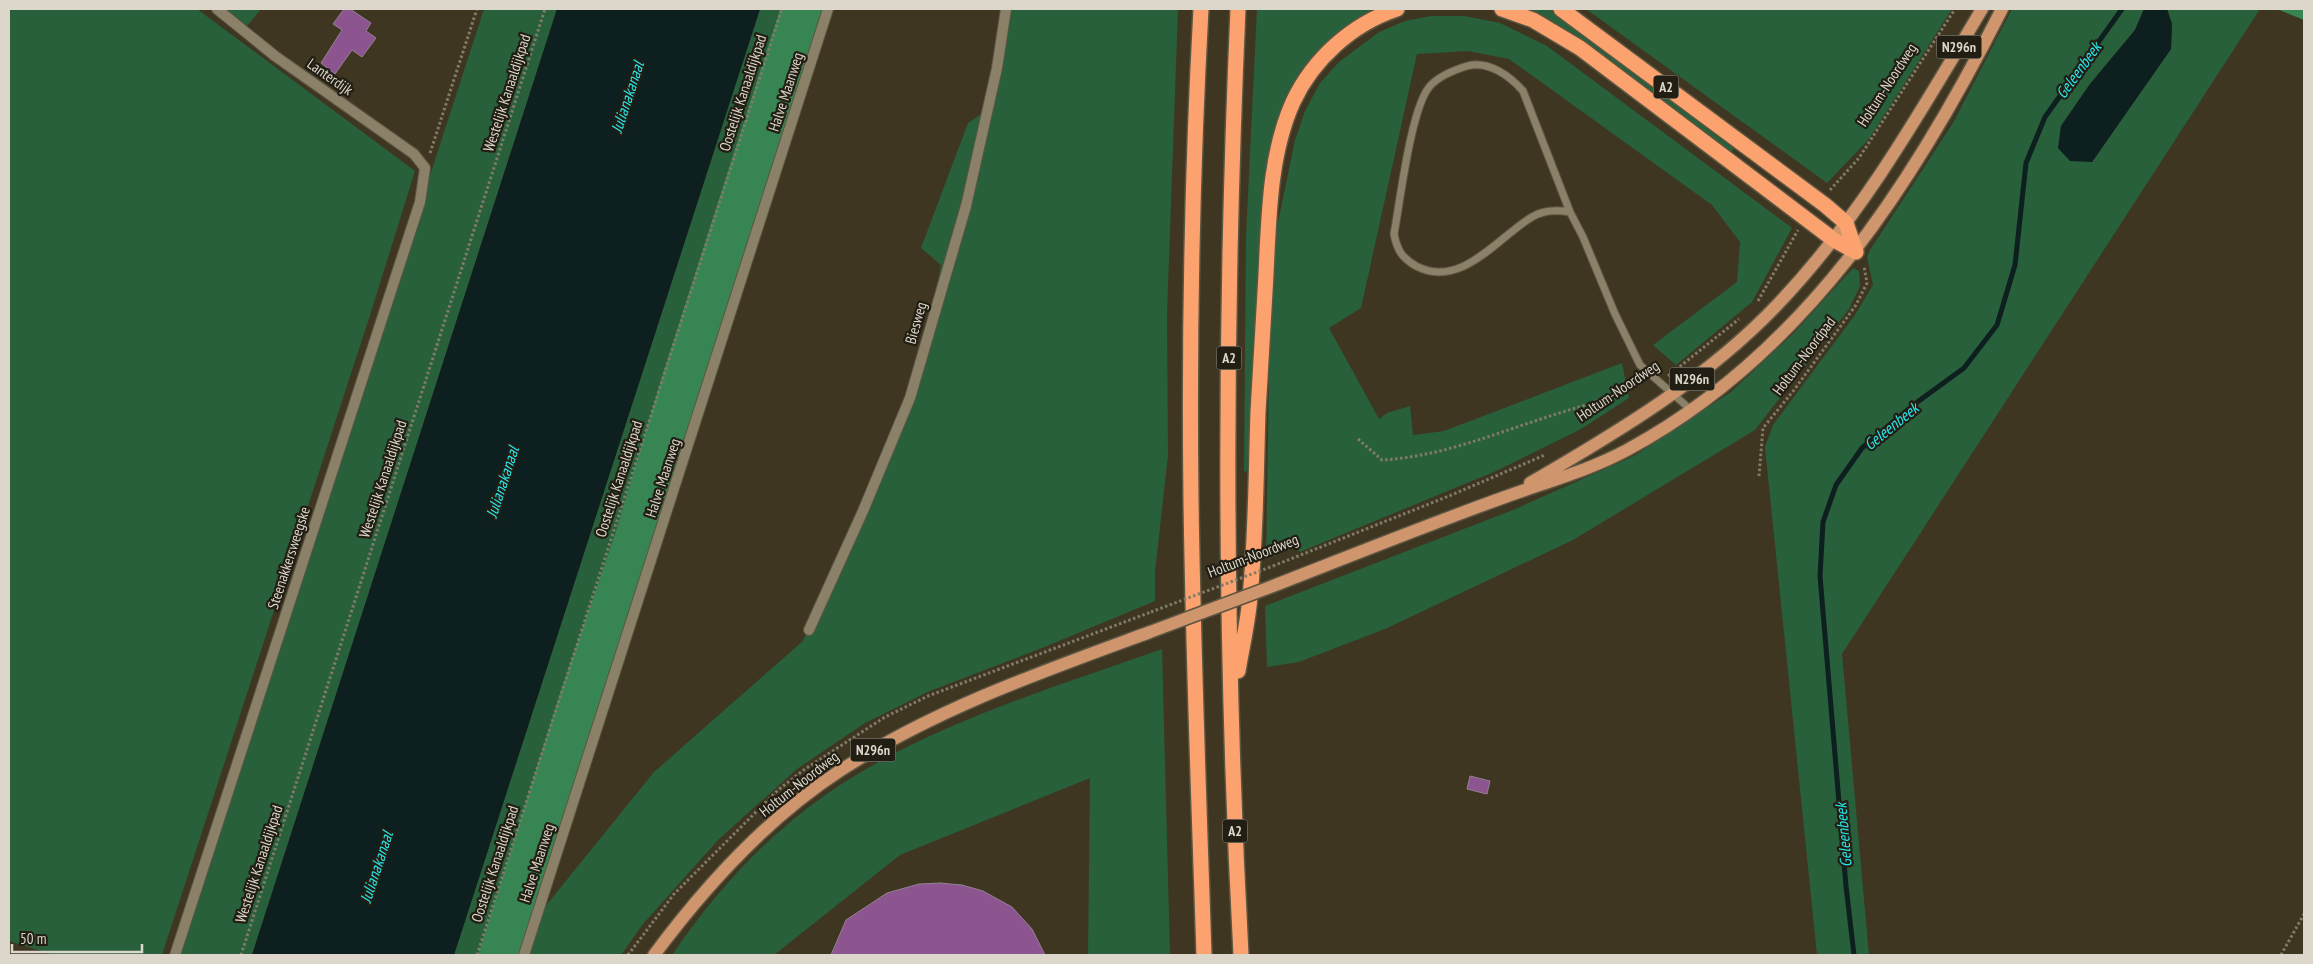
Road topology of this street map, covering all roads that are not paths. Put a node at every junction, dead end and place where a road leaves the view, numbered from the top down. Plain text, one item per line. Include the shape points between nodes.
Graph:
1 (217, 9) edge
2 (828, 9) edge
3 (1006, 9) edge
4 (1201, 9) edge
5 (1238, 9) edge
6 (1397, 9) edge
7 (1502, 9) edge
8 (1561, 9) edge
9 (1982, 9) edge
10 (2002, 9) edge
11 (425, 168) joint
12 (1570, 212) junction
13 (1846, 223) junction
14 (1834, 240) junction
15 (1856, 252) junction
16 (1672, 394) junction
17 (1691, 410) junction
18 (1506, 496) junction
19 (808, 630) dead end
20 (1232, 707) junction
21 (175, 955) edge
22 (524, 955) edge
23 (654, 955) edge
24 (1204, 955) edge
25 (1241, 955) edge

1 - 11 street, Lanterdijk via 275,56 414,154
2 - 22 street, Halve Maanweg
3 - 19 street, Biesweg via 997,68 966,206 910,398
4 - 24 highway, A2 via 1196,107 1191,499
5 - 20 highway, A2 via 1230,300
6 - 20 highway, A2 via 1356,29 1322,59 1294,102 1282,135 1270,211 1250,598
7 - 14 highway, A2 via 1533,20 1580,48
8 - 13 highway, A2
9 - 13 main road, Holtum-Noordweg / N296n
10 - 15 main road, Holtum-Noordweg / N296n via 1937,130
11 - 21 street, Steenakkersweegske via 420,202
12 - 12 lane via 1557,210 1533,216 1464,267 1444,272 1423,270 1406,261 1397,249 1394,234 1418,107 1430,86 1452,70 1473,65 1490,68 1512,78 1523,91
12 - 16 lane via 1640,364
13 - 14 main road, Holtum-Noordweg / N296n
13 - 15 highway
14 - 15 highway
14 - 16 main road, Holtum-Noordweg / N296n via 1772,310 1732,348
15 - 17 main road, Holtum-Noordweg / N296n via 1810,306 1758,357
16 - 17 lane
16 - 18 main road, Holtum-Noordweg / N296n via 1615,432
17 - 18 main road, Holtum-Noordweg / N296n via 1625,451 1573,475
18 - 23 main road, Holtum-Noordweg / N296n, bridge via 1043,671 903,733 839,771 782,815 728,866
20 - 25 highway, A2

